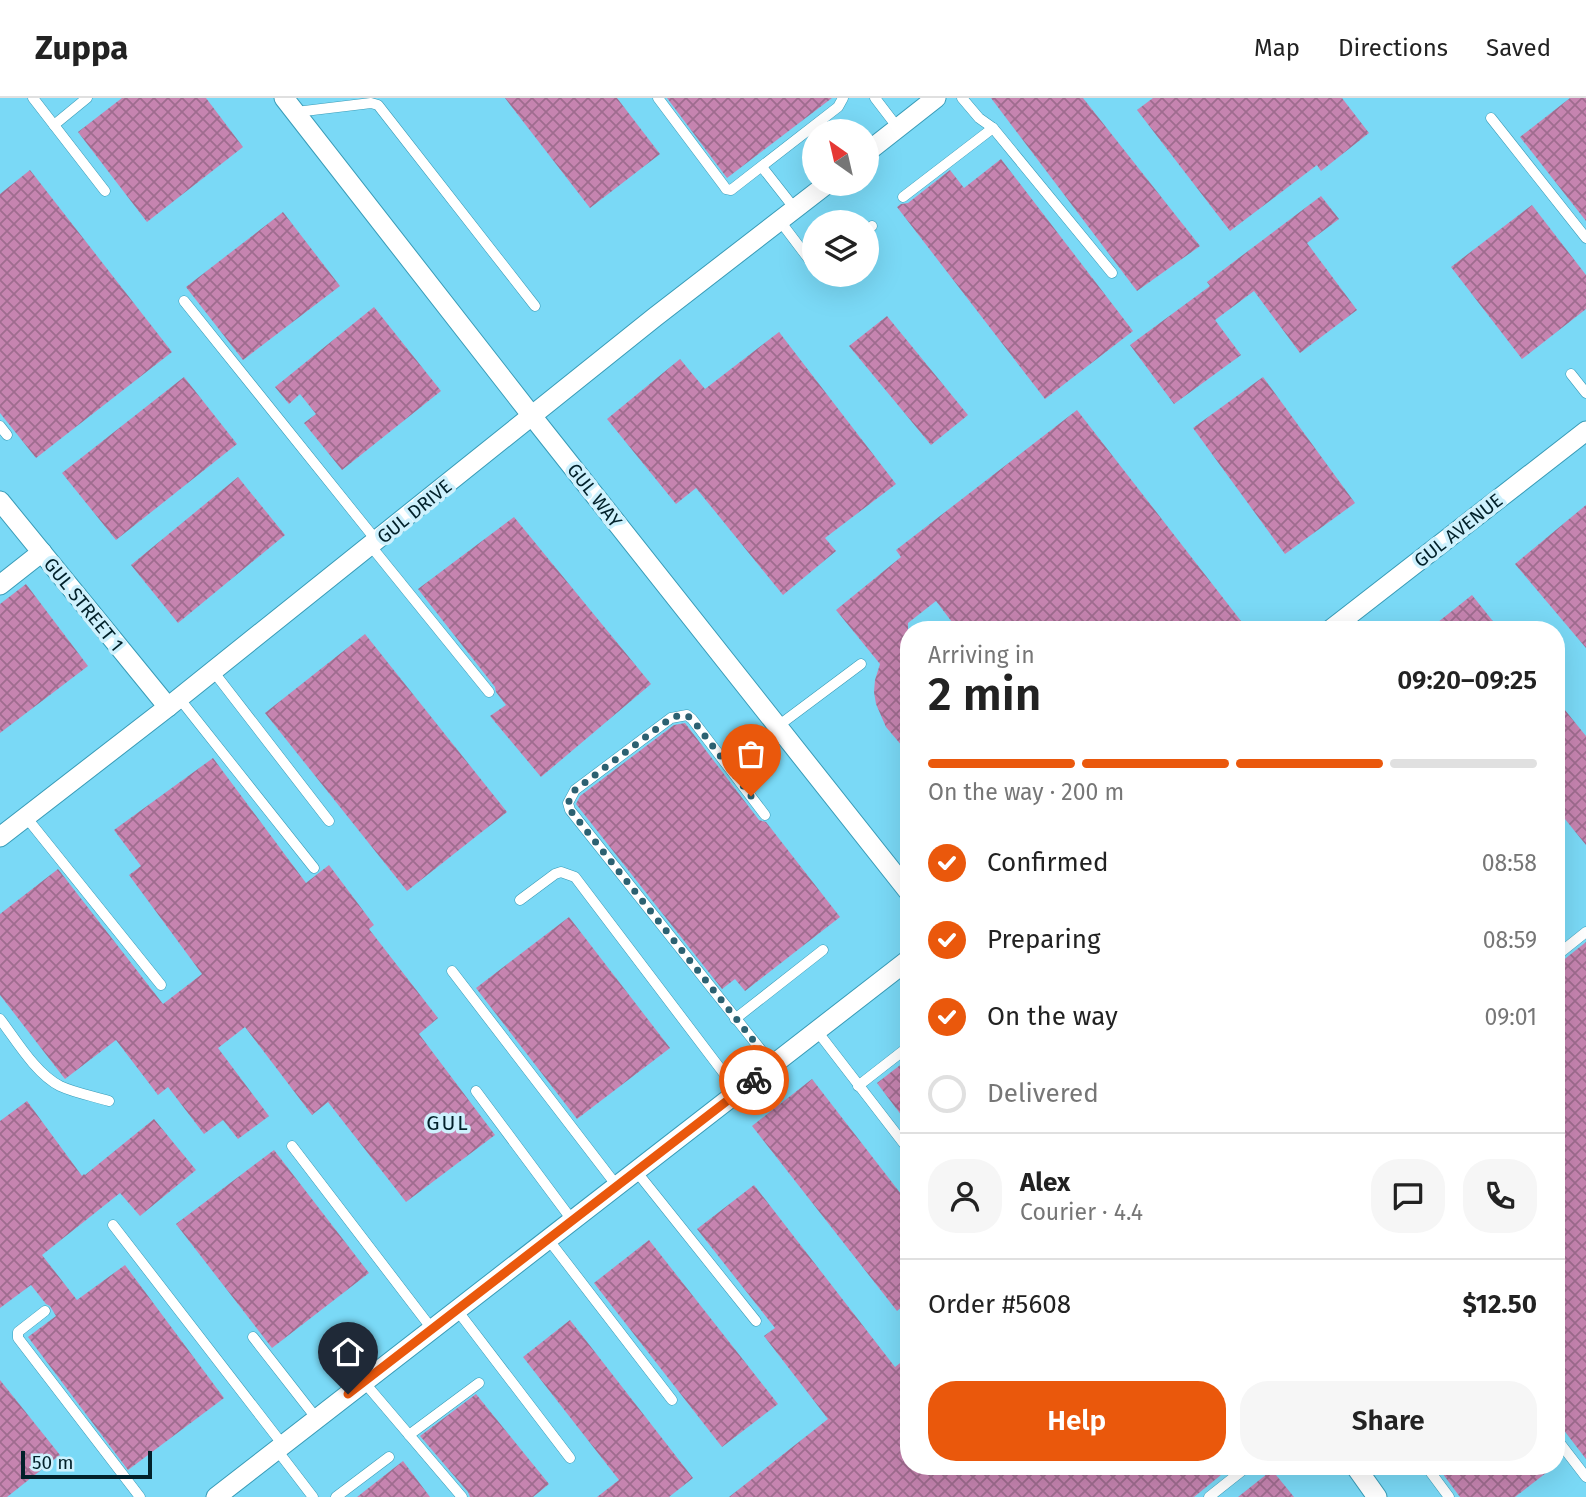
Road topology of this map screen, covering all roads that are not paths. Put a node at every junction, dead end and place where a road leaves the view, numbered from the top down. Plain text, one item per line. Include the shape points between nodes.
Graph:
1 (33, 98) edge
2 (87, 98) edge
3 (658, 98) edge
4 (843, 98) edge
5 (875, 98) edge
6 (936, 98) edge
7 (962, 98) edge
8 (290, 105) edge
9 (1492, 118) dead end
10 (54, 125) junction
11 (898, 128) junction
12 (993, 128) junction
13 (879, 143) edge
14 (762, 167) junction
15 (106, 191) dead end
16 (812, 196) edge
17 (903, 197) dead end
18 (787, 215) junction
19 (1586, 238) edge
20 (802, 243) edge
21 (1112, 272) dead end
22 (184, 301) dead end
23 (536, 306) dead end
24 (1571, 374) dead end
25 (1586, 393) edge
26 (532, 416) junction
27 (1586, 431) edge
28 (0, 501) edge
29 (373, 543) junction
30 (42, 552) junction
31 (0, 585) edge
32 (1342, 621) edge
33 (861, 664) dead end
34 (213, 671) junction
35 (489, 692) dead end
36 (174, 703) junction
37 (778, 726) junction
38 (765, 815) dead end
39 (26, 817) junction
40 (329, 821) dead end
41 (0, 837) edge
42 (314, 868) dead end
43 (900, 881) edge
44 (520, 900) dead end
45 (1586, 932) edge
46 (1565, 949) edge
47 (822, 950) dead end
48 (900, 966) edge
49 (452, 971) dead end
50 (161, 985) dead end
51 (0, 1019) edge
52 (735, 1019) junction
53 (817, 1031) junction
54 (900, 1053) edge
55 (773, 1065) junction
56 (858, 1086) junction
57 (476, 1091) dead end
58 (738, 1092) junction
59 (109, 1101) dead end
60 (900, 1139) edge
61 (292, 1146) dead end
62 (636, 1171) junction
63 (617, 1186) junction
64 (572, 1220) junction
65 (113, 1225) dead end
66 (548, 1239) junction
67 (457, 1310) junction
68 (45, 1311) dead end
69 (756, 1321) dead end
70 (432, 1329) junction
71 (253, 1337) dead end
72 (364, 1382) junction
73 (480, 1383) dead end
74 (672, 1399) dead end
75 (317, 1419) junction
76 (409, 1435) junction
77 (280, 1447) junction
78 (1565, 1450) edge
79 (389, 1457) dead end
80 (569, 1458) dead end
81 (1230, 1475) edge
82 (1361, 1475) edge
83 (1433, 1475) edge
84 (1586, 1477) edge
85 (140, 1497) edge
86 (216, 1497) edge
87 (313, 1497) edge
88 (337, 1497) edge
89 (463, 1497) edge
90 (1209, 1497) edge
91 (1377, 1497) edge
92 (1449, 1497) edge

1 - 10 lane
2 - 10 lane
3 - 14 lane via 726,189
4 - 14 lane via 838,107
5 - 11 lane
6 - 11 street
7 - 12 lane
8 - 23 lane via 377,105
8 - 26 street, GUL WAY
9 - 19 lane
10 - 15 lane
11 - 13 street
12 - 17 lane
12 - 21 lane
14 - 18 lane
16 - 18 street, GUL DRIVE
18 - 20 lane
18 - 26 street, GUL DRIVE
22 - 29 lane
24 - 25 lane
26 - 29 street, GUL DRIVE
26 - 37 street, GUL WAY
27 - 32 street, GUL AVENUE
28 - 30 street, GUL STREET 1
29 - 34 street, GUL DRIVE
29 - 35 lane
30 - 31 street
30 - 36 street, GUL STREET 1
33 - 37 lane
34 - 36 street, GUL DRIVE
34 - 40 lane
36 - 39 street, GUL DRIVE
36 - 42 lane
37 - 43 street, GUL WAY
38 - 52 lane via 687,715 671,718 575,790 568,803
39 - 41 street, GUL DRIVE
39 - 50 lane
44 - 58 lane via 555,874 575,877
45 - 46 lane
47 - 52 lane
48 - 53 street
49 - 63 lane
51 - 59 lane via 51,1080
52 - 55 lane
53 - 55 street
53 - 56 lane
54 - 56 lane
55 - 58 street
56 - 60 lane
57 - 64 lane
58 - 62 street
61 - 70 lane
62 - 63 street
62 - 69 lane
63 - 64 street
64 - 66 street
65 - 77 lane
66 - 67 street
66 - 74 lane
67 - 70 street
67 - 80 lane
68 - 85 lane via 18,1332 18,1338
70 - 72 street
71 - 75 lane
72 - 75 street
72 - 76 lane
73 - 76 lane
75 - 77 street
76 - 89 lane
77 - 86 street
77 - 87 lane
78 - 84 lane
79 - 88 lane
81 - 90 lane
82 - 91 street
83 - 92 lane

